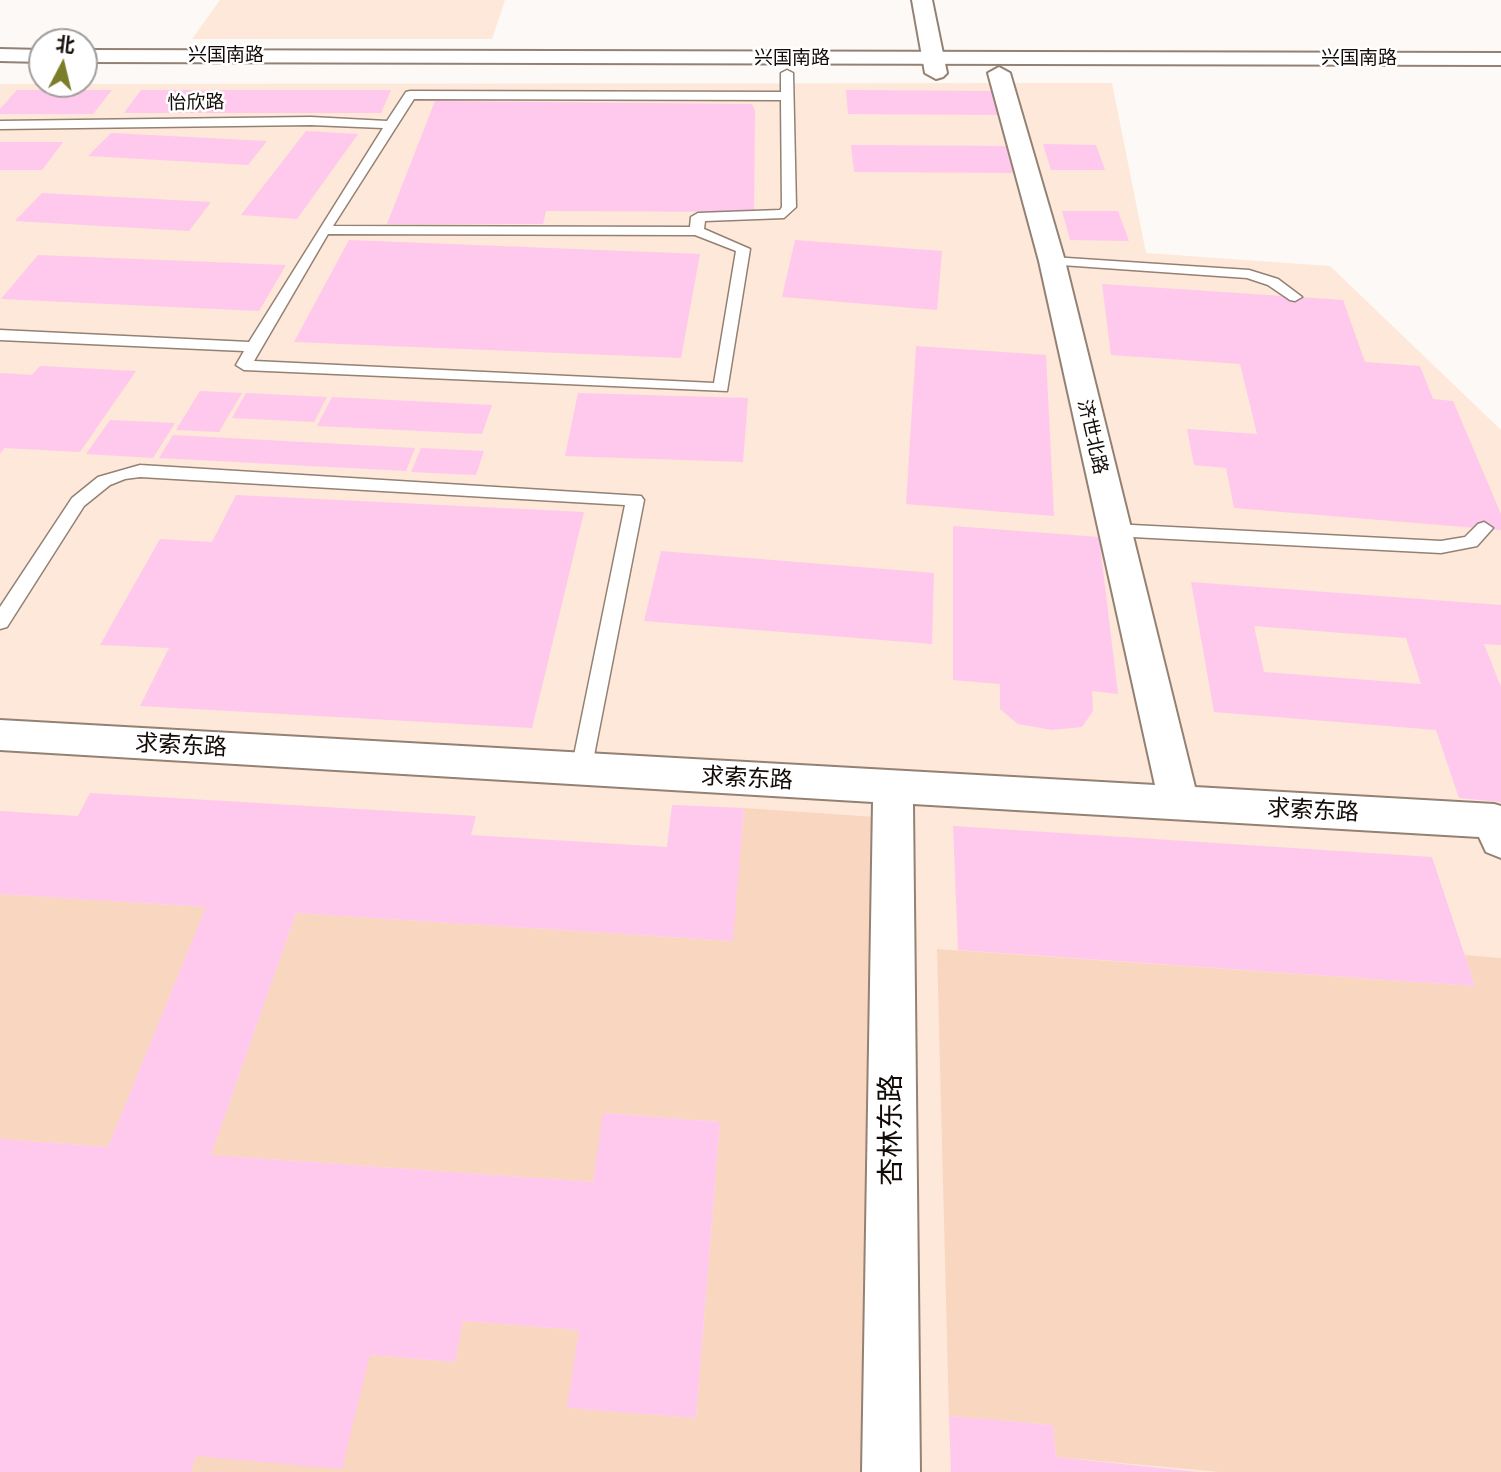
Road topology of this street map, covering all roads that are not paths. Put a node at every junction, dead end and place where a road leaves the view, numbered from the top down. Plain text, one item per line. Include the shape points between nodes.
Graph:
1 (922, 0) edge
2 (0, 55) edge
3 (28, 55) edge
4 (98, 56) edge
5 (1501, 59) edge
6 (935, 66) junction
7 (0, 73) edge
8 (28, 73) edge
9 (98, 73) edge
10 (787, 73) junction
11 (999, 73) junction
12 (1501, 74) edge
13 (787, 96) junction
14 (0, 125) edge
15 (391, 125) junction
16 (324, 230) junction
17 (697, 231) junction
18 (1052, 261) junction
19 (1295, 297) dead end
20 (0, 335) edge
21 (254, 347) junction
22 (1483, 528) dead end
23 (1114, 530) junction
24 (0, 622) edge
25 (0, 736) edge
26 (582, 770) junction
27 (892, 788) junction
28 (1179, 803) junction
29 (1497, 830) edge
30 (891, 1472) edge

1 - 6 main road
2 - 3 main road
4 - 6 main road, 兴国南路
5 - 6 main road, 兴国南路
6 - 10 main road, 兴国南路
6 - 11 main road, 兴国南路
7 - 8 main road
9 - 10 main road, 兴国南路
10 - 13 lane
11 - 12 main road, 兴国南路
11 - 18 main road, 济世北路
13 - 15 lane via 410,95
13 - 17 lane via 787,212 698,217
14 - 15 lane, 怡欣路 via 311,121
15 - 16 lane
16 - 17 lane
16 - 21 lane
17 - 21 lane via 743,249 721,388 244,365
18 - 19 lane via 1249,274 1273,282
18 - 23 main road, 济世北路
20 - 21 lane
22 - 23 lane via 1471,542 1441,547
23 - 28 main road, 济世北路
24 - 26 lane via 78,502 104,481 122,474 140,471 635,500
25 - 26 main road, 求索东路
26 - 27 main road, 求索东路
27 - 28 main road, 求索东路
27 - 30 main road, 杏林东路
28 - 29 main road, 求索东路

